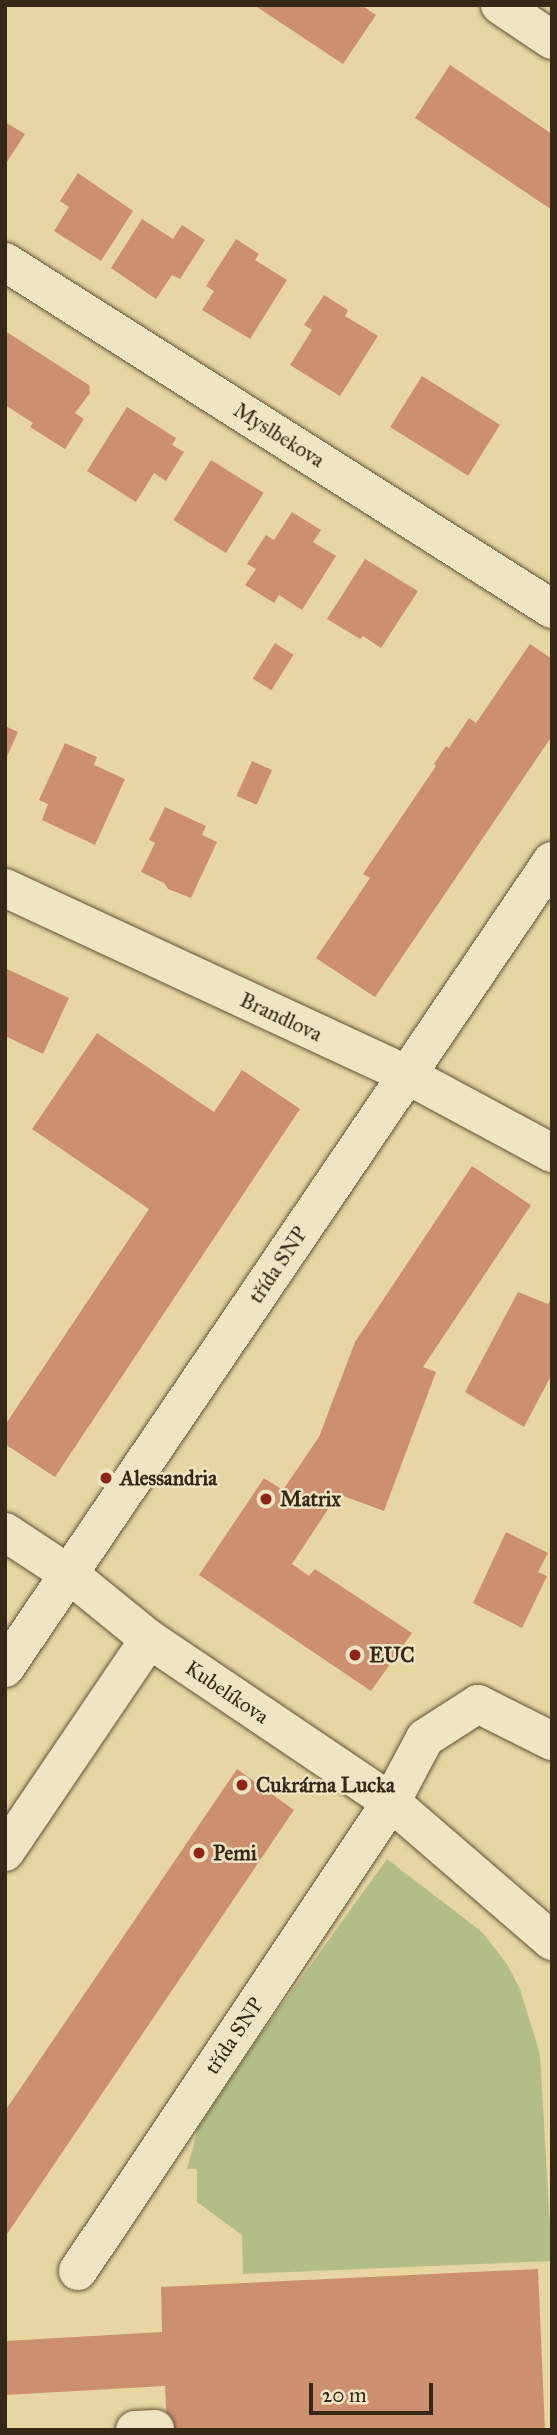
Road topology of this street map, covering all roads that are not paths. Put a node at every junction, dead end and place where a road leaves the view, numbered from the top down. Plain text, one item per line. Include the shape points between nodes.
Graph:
1 (500, 5) edge
2 (552, 40) edge
3 (5, 262) edge
4 (552, 609) edge
5 (552, 861) edge
6 (5, 888) edge
7 (407, 1075) junction
8 (552, 1153) edge
9 (5, 1532) edge
10 (69, 1574) junction
11 (149, 1639) junction
12 (5, 1668) edge
13 (552, 1741) edge
14 (391, 1802) junction
15 (5, 1852) edge
16 (552, 1941) edge
17 (78, 2271) dead end

1 - 2 street
3 - 4 street, Myslbekova
5 - 7 street, třída SNP
6 - 7 street, Brandlova
7 - 8 street, Brandlova
7 - 10 street, třída SNP
9 - 10 street, Kubelíkova
10 - 11 street, Kubelíkova
10 - 12 street, třída SNP
11 - 14 street, Kubelíkova
11 - 15 street
13 - 14 street via 478,1704 425,1738
14 - 16 street, Kubelíkova
14 - 17 street, třída SNP

